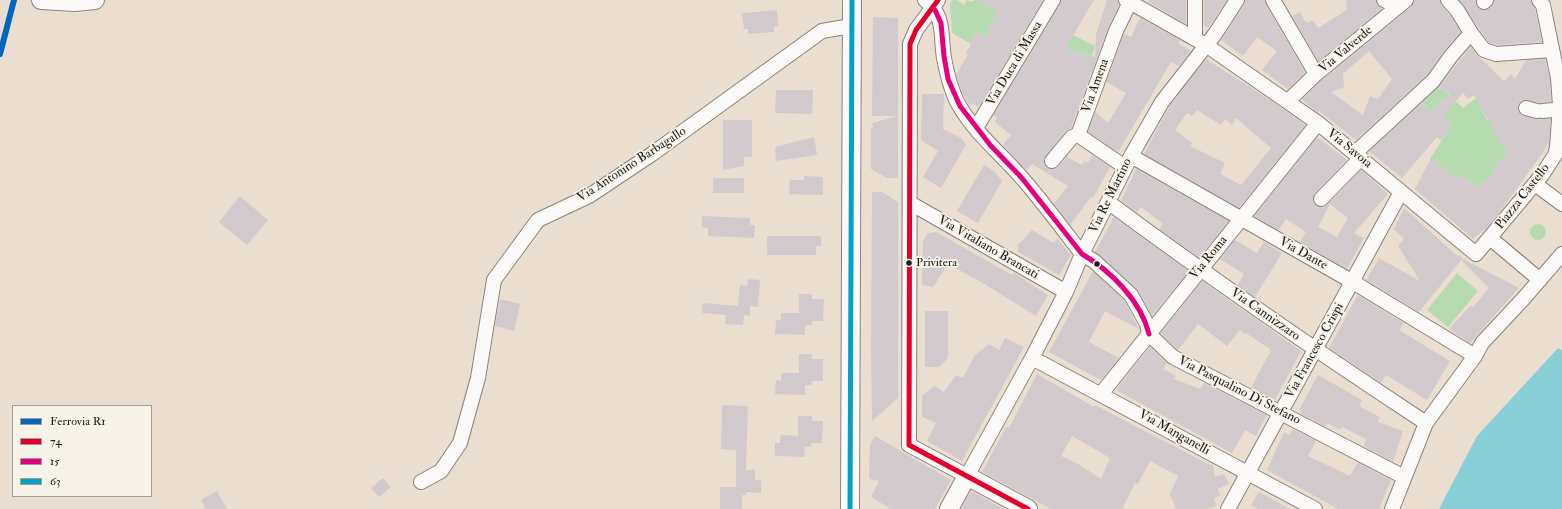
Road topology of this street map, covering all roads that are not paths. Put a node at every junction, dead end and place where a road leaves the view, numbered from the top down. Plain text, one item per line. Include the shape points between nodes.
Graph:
1 (41, 0) edge
2 (95, 0) edge
3 (852, 0) edge
4 (1053, 0) edge
5 (1195, 0) edge
6 (1237, 0) edge
7 (1273, 0) edge
8 (1384, 0) edge
9 (1448, 0) edge
10 (1539, 0) edge
11 (1128, 1) edge
12 (932, 2) edge
13 (1402, 3) edge
14 (851, 26) junction
15 (1471, 33) junction
16 (1201, 42) junction
17 (1552, 50) junction
18 (1316, 74) junction
19 (1288, 101) junction
20 (1318, 123) junction
21 (976, 128) junction
22 (1078, 135) junction
23 (1358, 156) junction
24 (1052, 161) dead end
25 (1128, 161) junction
26 (1535, 184) junction
27 (1401, 192) junction
28 (1321, 199) dead end
29 (1108, 202) junction
30 (910, 203) junction
31 (1562, 204) edge
32 (1240, 219) junction
33 (1486, 242) junction
34 (1082, 254) junction
35 (1562, 254) edge
36 (1200, 270) junction
37 (1540, 280) junction
38 (1353, 282) junction
39 (1066, 292) junction
40 (1149, 334) junction
41 (1315, 350) junction
42 (1475, 356) junction
43 (1032, 358) junction
44 (1101, 394) junction
45 (1281, 412) junction
46 (1426, 423) junction
47 (1247, 473) junction
48 (967, 476) junction
49 (1404, 477) junction
50 (421, 482) dead end
51 (850, 509) edge
52 (949, 509) edge
53 (1028, 509) edge
54 (1228, 509) edge
55 (1315, 509) edge
56 (1392, 509) edge

1 - 2 main road
3 - 14 main road
4 - 21 street, Via Duca di Massa
5 - 16 street
6 - 16 street, Via Re Martino
7 - 18 street
8 - 13 street
9 - 15 street
10 - 17 street via 1543,5
11 - 16 street, Via Savoia
11 - 22 street, Via Amena
12 - 21 street, Via Pasqualino Di Stefano via 941,23 948,79 960,106
12 - 30 street via 910,44
13 - 18 street, Via Valverde
14 - 50 street, Via Antonino Barbagallo via 822,32 614,180 589,196 538,220 494,280 478,378 460,443 441,471
14 - 51 main road
15 - 17 street via 1484,50 1496,54
15 - 23 street via 1433,81
16 - 19 street, Via Savoia
16 - 25 street, Via Re Martino
17 - 26 street, Piazza Castello via 1560,106 1557,147
18 - 19 street, Via Valverde
19 - 20 street, Via Savoia
20 - 23 street, Via Savoia
20 - 32 street, Via Roma
21 - 34 street, Via Pasqualino Di Stefano via 1021,177
22 - 24 street, Via Amena via 1072,137
22 - 25 street, Via Dante
23 - 27 street, Via Savoia
23 - 28 street
25 - 29 street, Via Re Martino
25 - 32 street, Via Dante
26 - 31 street
26 - 33 street, Piazza Castello
27 - 33 street, Via Savoia via 1476,254
27 - 38 street, Via Francesco Crispi
29 - 34 street, Via Re Martino
29 - 36 street, Via Cannizzaro
30 - 39 street, Via Vitaliano Brancati
30 - 48 street via 909,444
32 - 36 street, Via Roma
32 - 38 street, Via Dante
33 - 37 street, Piazza Castello
34 - 39 street, Via Re Martino
34 - 40 street, Via Pasqualino Di Stefano via 1094,261 1131,295 1147,324
35 - 37 street
36 - 40 street, Via Roma
36 - 41 street, Via Cannizzaro
37 - 42 street via 1482,343
38 - 41 street, Via Francesco Crispi
38 - 42 street, Via Dante
39 - 43 street, Via Re Martino
40 - 44 street, Via Roma
40 - 45 street, Via Pasqualino Di Stefano via 1173,357
41 - 45 street, Via Francesco Crispi
41 - 46 street, Via Cannizzaro
42 - 46 street
43 - 44 street, Via Manganelli
43 - 48 street, Via Re Martino
44 - 47 street, Via Manganelli
45 - 47 street, Via Francesco Crispi
45 - 49 street, Via Pasqualino Di Stefano
46 - 49 street
47 - 54 street, Via Francesco Crispi
47 - 55 street, Via Manganelli
48 - 52 main road, Via Re Martino
48 - 53 main road
49 - 56 street

